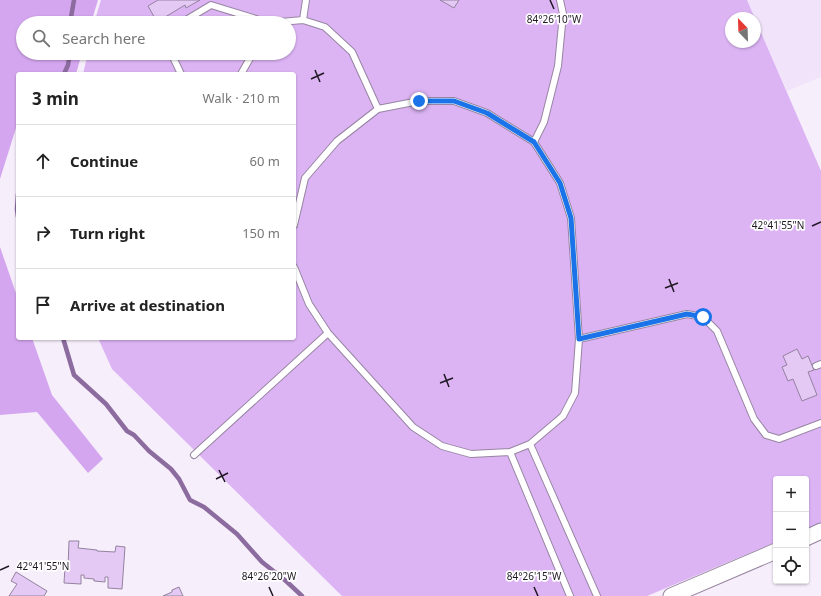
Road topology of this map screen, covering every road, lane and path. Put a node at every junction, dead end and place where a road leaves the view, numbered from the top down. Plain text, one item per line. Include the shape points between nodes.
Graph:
1 (306, 0) edge
2 (560, 0) edge
3 (193, 16) edge
4 (246, 16) edge
5 (303, 20) junction
6 (296, 21) edge
7 (174, 60) edge
8 (249, 60) edge
9 (180, 72) edge
10 (243, 72) edge
11 (378, 110) junction
12 (534, 142) junction
13 (296, 216) edge
14 (296, 271) edge
15 (328, 333) junction
16 (579, 339) junction
17 (821, 423) edge
18 (530, 444) junction
19 (510, 452) junction
20 (194, 455) dead end
21 (821, 531) edge
22 (809, 537) edge
23 (773, 552) edge
24 (570, 596) edge
25 (597, 596) edge
26 (671, 596) edge

1 - 5 lane
2 - 12 lane via 563,14 558,66 544,122
3 - 4 lane via 211,5
5 - 6 lane
5 - 11 lane via 325,27 352,52
7 - 9 lane
8 - 10 lane
11 - 12 lane via 419,101 454,101 487,113
11 - 13 lane via 337,141 305,178
12 - 16 lane via 560,183 571,218
14 - 15 lane via 309,304
15 - 19 lane via 413,427 442,446 470,454
15 - 20 lane
16 - 17 lane via 687,314 703,317 717,331 754,419 766,435 779,439
16 - 18 lane via 575,393 563,416
18 - 19 lane
18 - 25 lane
19 - 24 lane
21 - 22 street
23 - 26 street

